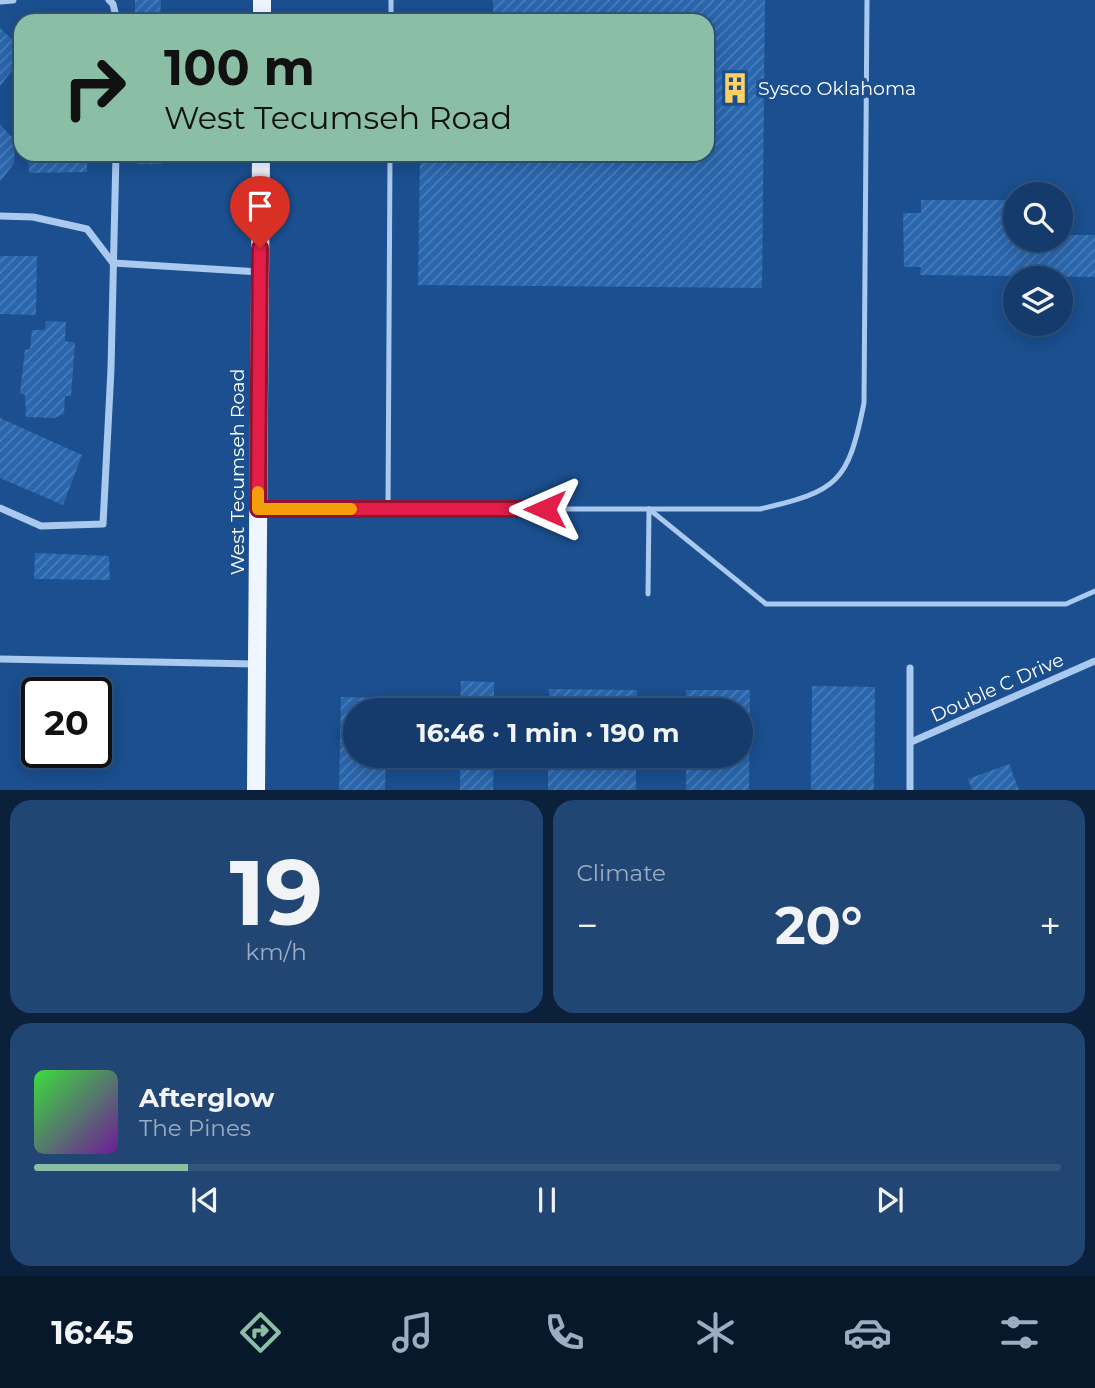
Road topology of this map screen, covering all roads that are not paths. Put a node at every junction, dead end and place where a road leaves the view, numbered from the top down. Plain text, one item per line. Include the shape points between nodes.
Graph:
1 (13, 0) edge
2 (867, 0) edge
3 (0, 1) edge
4 (116, 161) edge
5 (261, 161) edge
6 (390, 161) edge
7 (0, 216) edge
8 (113, 263) junction
9 (260, 272) junction
10 (0, 508) edge
11 (258, 509) junction
12 (388, 509) junction
13 (649, 509) junction
14 (1095, 591) edge
15 (649, 594) dead end
16 (0, 659) edge
17 (1095, 661) edge
18 (257, 664) junction
19 (910, 668) dead end
20 (911, 742) junction
21 (256, 789) edge
22 (910, 789) edge

1 - 3 street
2 - 13 lane via 864,403 856,442 840,477 812,497 760,509
4 - 8 street
5 - 9 main road, West Tecumseh Road
6 - 12 lane
7 - 8 street via 33,216 87,229
8 - 9 street
8 - 10 street via 103,524 41,526
9 - 11 main road, West Tecumseh Road
11 - 12 lane
11 - 18 main road, West Tecumseh Road
12 - 13 lane
13 - 14 lane via 766,604 1066,604
13 - 15 lane
16 - 18 street
17 - 20 street, Double C Drive
18 - 21 main road, West Tecumseh Road
19 - 20 street
20 - 22 street

